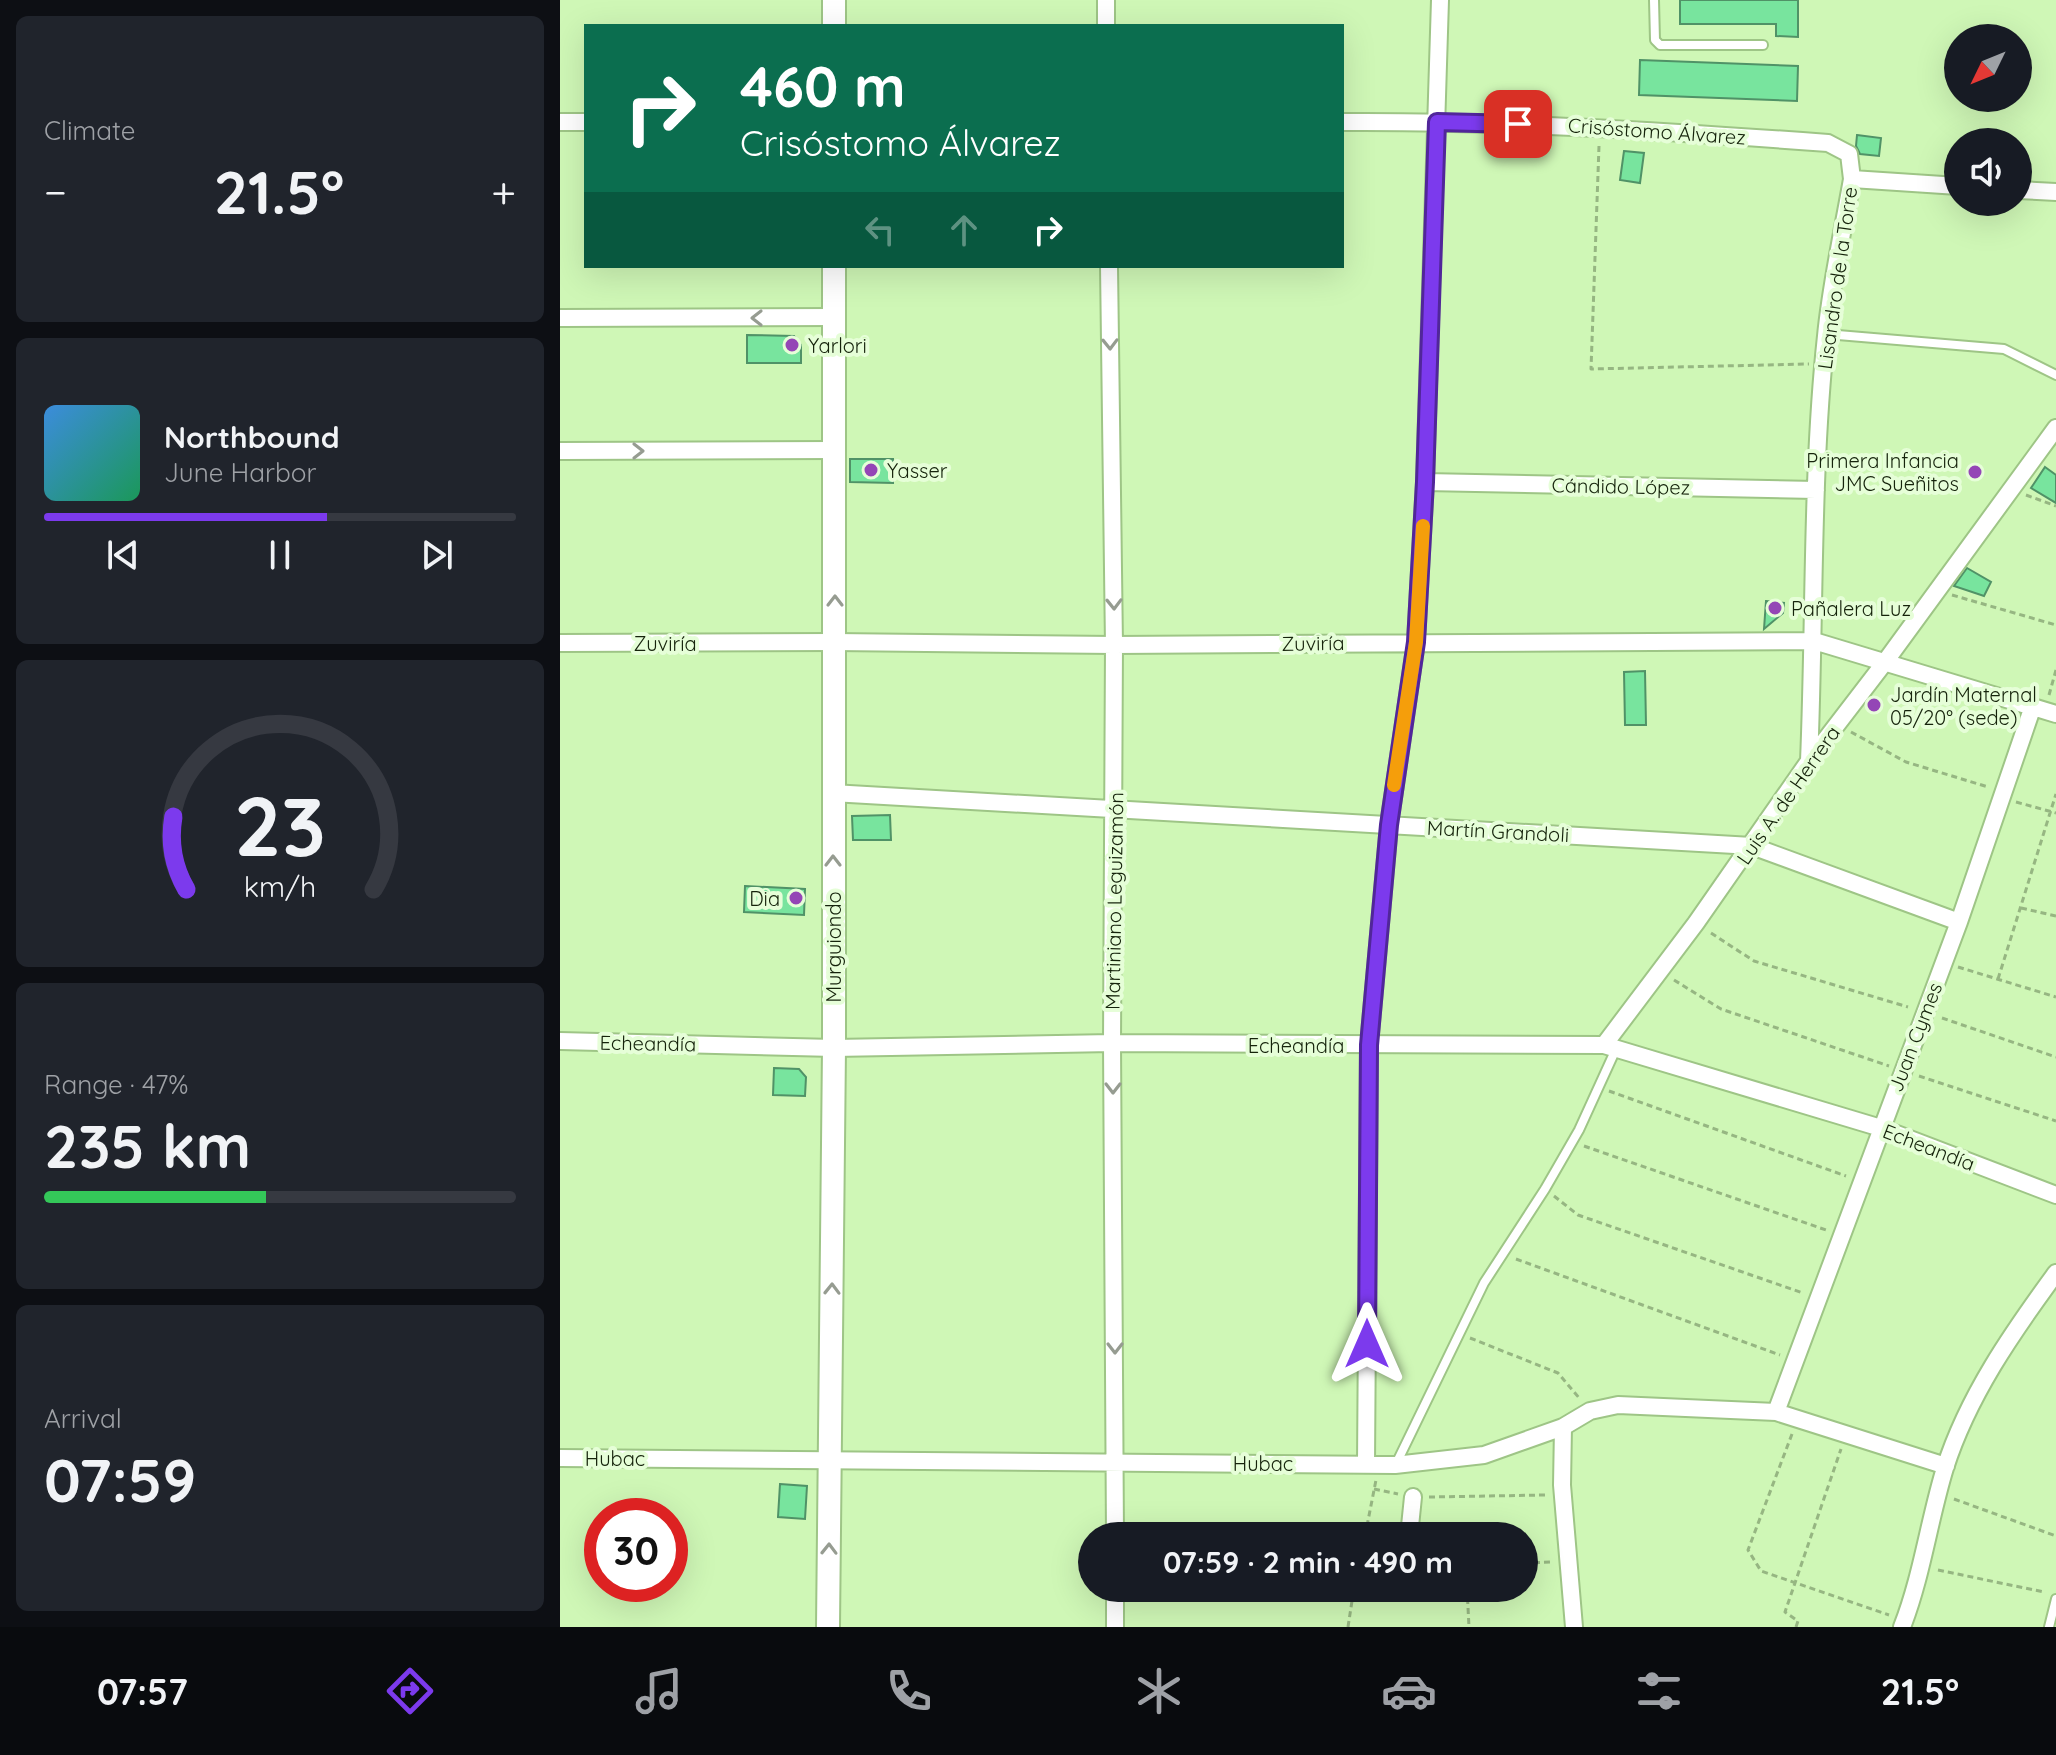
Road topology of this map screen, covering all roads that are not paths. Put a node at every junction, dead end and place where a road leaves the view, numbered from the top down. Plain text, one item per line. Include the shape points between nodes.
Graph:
1 (834, 0) edge
2 (1106, 0) edge
3 (1440, 0) edge
4 (1654, 0) edge
5 (834, 24) edge
6 (1106, 24) edge
7 (1763, 45) dead end
8 (560, 122) edge
9 (584, 122) edge
10 (1344, 122) edge
11 (1437, 122) junction
12 (1828, 143) joint
13 (1852, 179) junction
14 (1944, 185) edge
15 (2032, 191) edge
16 (2056, 192) edge
17 (834, 268) edge
18 (1109, 268) edge
19 (835, 317) junction
20 (560, 318) edge
21 (1826, 334) junction
22 (2056, 375) edge
23 (2056, 428) edge
24 (836, 450) junction
25 (560, 451) edge
26 (1425, 482) junction
27 (1816, 490) junction
28 (1814, 641) junction
29 (834, 642) junction
30 (1416, 642) junction
31 (560, 643) edge
32 (1114, 645) junction
33 (1885, 662) junction
34 (2044, 710) edge
35 (1809, 761) junction
36 (832, 793) junction
37 (1115, 809) junction
38 (1389, 825) junction
39 (1752, 846) junction
40 (1959, 922) junction
41 (560, 1041) edge
42 (1112, 1043) junction
43 (1369, 1045) junction
44 (1610, 1047) junction
45 (834, 1048) junction
46 (1881, 1128) junction
47 (2056, 1195) edge
48 (2056, 1273) edge
49 (1776, 1412) junction
50 (1563, 1427) junction
51 (560, 1458) edge
52 (830, 1459) junction
53 (1115, 1462) junction
54 (1380, 1465) junction
55 (1946, 1466) junction
56 (1413, 1497) road end
57 (1115, 1522) edge
58 (1410, 1522) edge
59 (2056, 1597) edge
60 (1115, 1602) edge
61 (1903, 1624) edge
62 (828, 1627) edge
63 (1115, 1627) edge
64 (1574, 1627) edge
65 (2049, 1627) edge

1 - 5 street
2 - 6 street
3 - 11 street
4 - 7 lane via 1655,40 1660,45
8 - 9 street
10 - 11 street, Crisóstomo Álvarez
11 - 12 street, Crisóstomo Álvarez
11 - 26 street
12 - 13 street, Lisandro de la Torre via 1849,154
13 - 14 street
13 - 21 street, Lisandro de la Torre
15 - 16 street
17 - 19 street, Murguiondo
18 -> 32 street, Martiniano Leguizamón
19 -> 20 street
19 - 24 street, Murguiondo
21 - 22 lane via 2004,349
21 - 27 street, Lisandro de la Torre
23 - 33 street, Luis A. de Herrera
25 -> 24 street
29 -> 24 street, Murguiondo
26 - 27 street, Cándido López
26 - 30 street
27 - 28 street, Lisandro de la Torre
28 - 30 street, Zuviría
28 - 33 street, Zuviría
28 - 35 street, Lisandro de la Torre
29 - 31 street, Zuviría
29 - 32 street, Zuviría
29 - 36 street, Murguiondo
30 - 32 street, Zuviría
30 - 38 street
32 - 37 street, Martiniano Leguizamón
33 - 34 street, Zuviría
33 - 35 street, Luis A. de Herrera
34 - 40 street, Juan Cymes via 2002,795
35 - 39 street, Luis A. de Herrera
36 - 37 street, Martín Grandoli
45 -> 36 street, Murguiondo
37 - 38 street, Martín Grandoli
37 - 42 street, Martiniano Leguizamón
38 - 39 street, Martín Grandoli
38 - 43 street
39 - 40 street, Martín Grandoli
39 - 44 street, Luis A. de Herrera
40 - 46 street, Juan Cymes
41 - 45 street, Echeandía
42 - 43 street, Echeandía
42 - 45 street, Echeandía
42 -> 53 street, Martiniano Leguizamón
43 - 44 street, Echeandía
43 - 54 street
44 - 46 street, Echeandía
44 - 54 lane via 1599,1087 1572,1142
52 -> 45 street, Murguiondo
46 - 47 street, Echeandía
46 - 49 street, Juan Cymes
48 - 55 street via 2007,1340
49 - 50 street, Hubac via 1618,1405 1590,1411
49 - 55 street, Hubac
50 - 54 street, Hubac via 1484,1455
50 - 64 street
51 - 52 street, Hubac
52 - 53 street, Hubac
62 -> 52 street, Murguiondo
53 - 54 street, Hubac
53 - 57 street, Martiniano Leguizamón
55 - 61 street
56 - 58 street
59 - 65 lane
60 - 63 street

